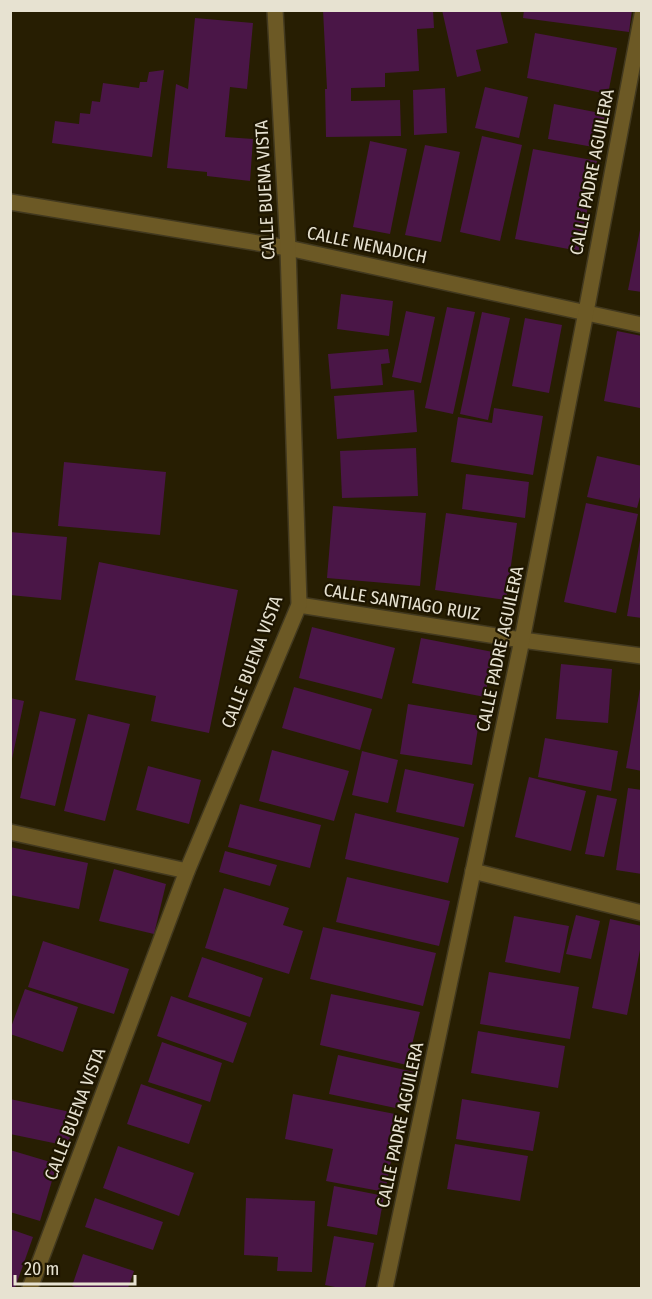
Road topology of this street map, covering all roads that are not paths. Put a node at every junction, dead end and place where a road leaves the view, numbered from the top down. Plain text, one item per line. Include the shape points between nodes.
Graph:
1 (275, 10) edge
2 (642, 15) edge
3 (10, 202) edge
4 (288, 248) junction
5 (586, 312) junction
6 (642, 325) edge
7 (299, 605) junction
8 (522, 640) junction
9 (642, 656) edge
10 (10, 832) edge
11 (187, 871) junction
12 (473, 871) junction
13 (642, 913) edge
14 (30, 1288) edge
15 (385, 1288) edge

1 - 4 street, CALLE BUENA VISTA
2 - 5 street, CALLE PADRE AGUILERA
3 - 4 street, CALLE NENADICH
4 - 5 street, CALLE NENADICH
4 - 7 street, CALLE BUENA VISTA
5 - 6 street, CALLE NENADICH
5 - 8 street, CALLE PADRE AGUILERA
7 - 8 street, CALLE SANTIAGO RUIZ
7 - 11 street, CALLE BUENA VISTA
8 - 9 street, CALLE SANTIAGO RUIZ
8 - 12 street, CALLE PADRE AGUILERA
10 - 11 street
11 - 14 street, CALLE BUENA VISTA
12 - 13 street
12 - 15 street, CALLE PADRE AGUILERA

